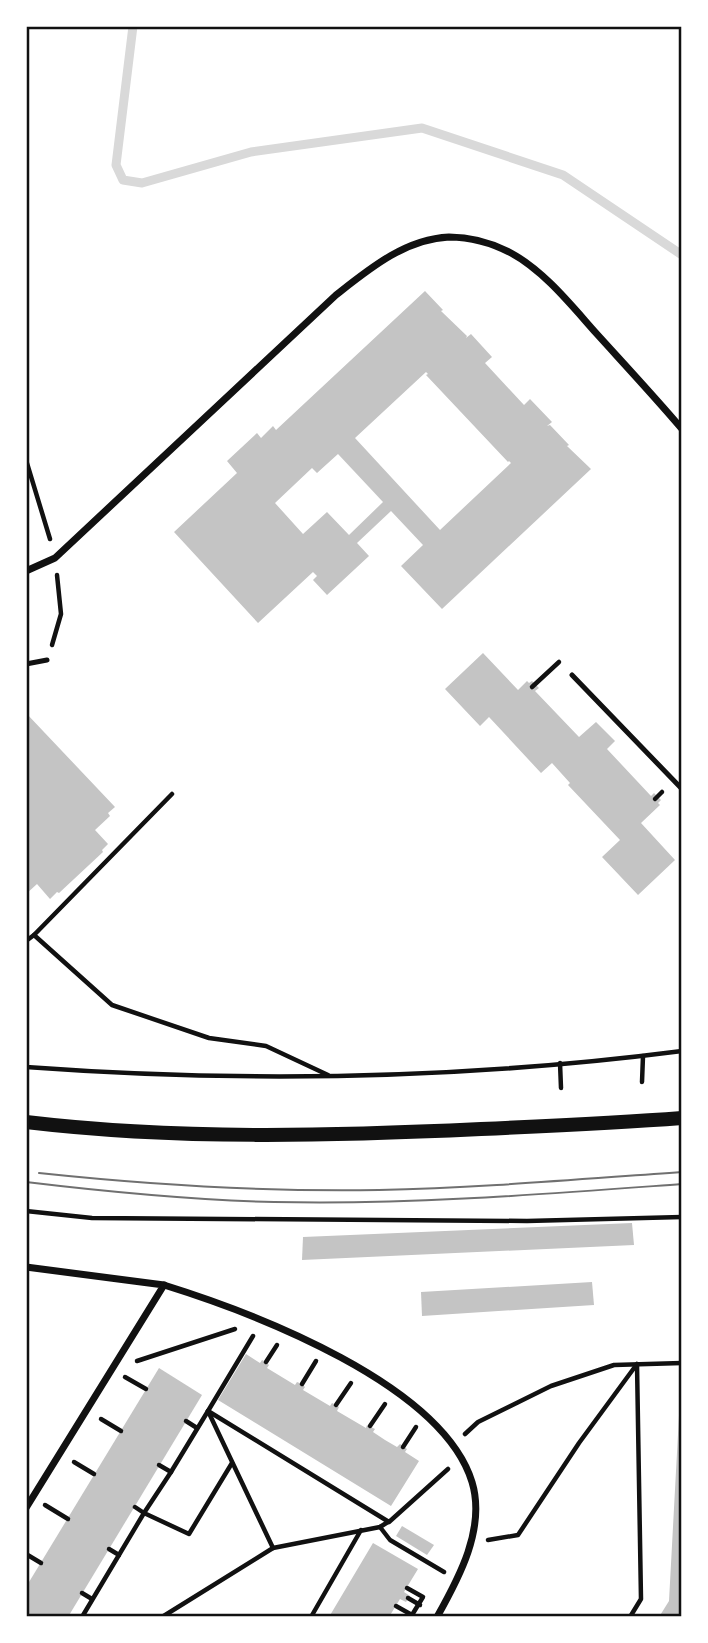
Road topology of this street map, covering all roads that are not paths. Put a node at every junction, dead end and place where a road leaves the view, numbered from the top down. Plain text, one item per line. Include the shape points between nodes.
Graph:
1 (682, 429) edge
2 (26, 571) edge
3 (47, 660) road end
4 (26, 664) edge
5 (572, 675) dead end
6 (682, 789) edge
7 (682, 1118) edge
8 (26, 1122) edge
9 (26, 1267) edge
10 (164, 1285) junction
11 (26, 1508) edge
12 (436, 1617) edge

1 - 2 street via 536,269 510,252 478,240 448,237 414,245 377,262 55,558
3 - 4 lane
5 - 6 lane
7 - 8 main road via 278,1136 92,1130
9 - 10 street
10 - 11 street
10 - 12 street via 220,1302 330,1350 424,1413 454,1444 472,1483 476,1513 457,1579

